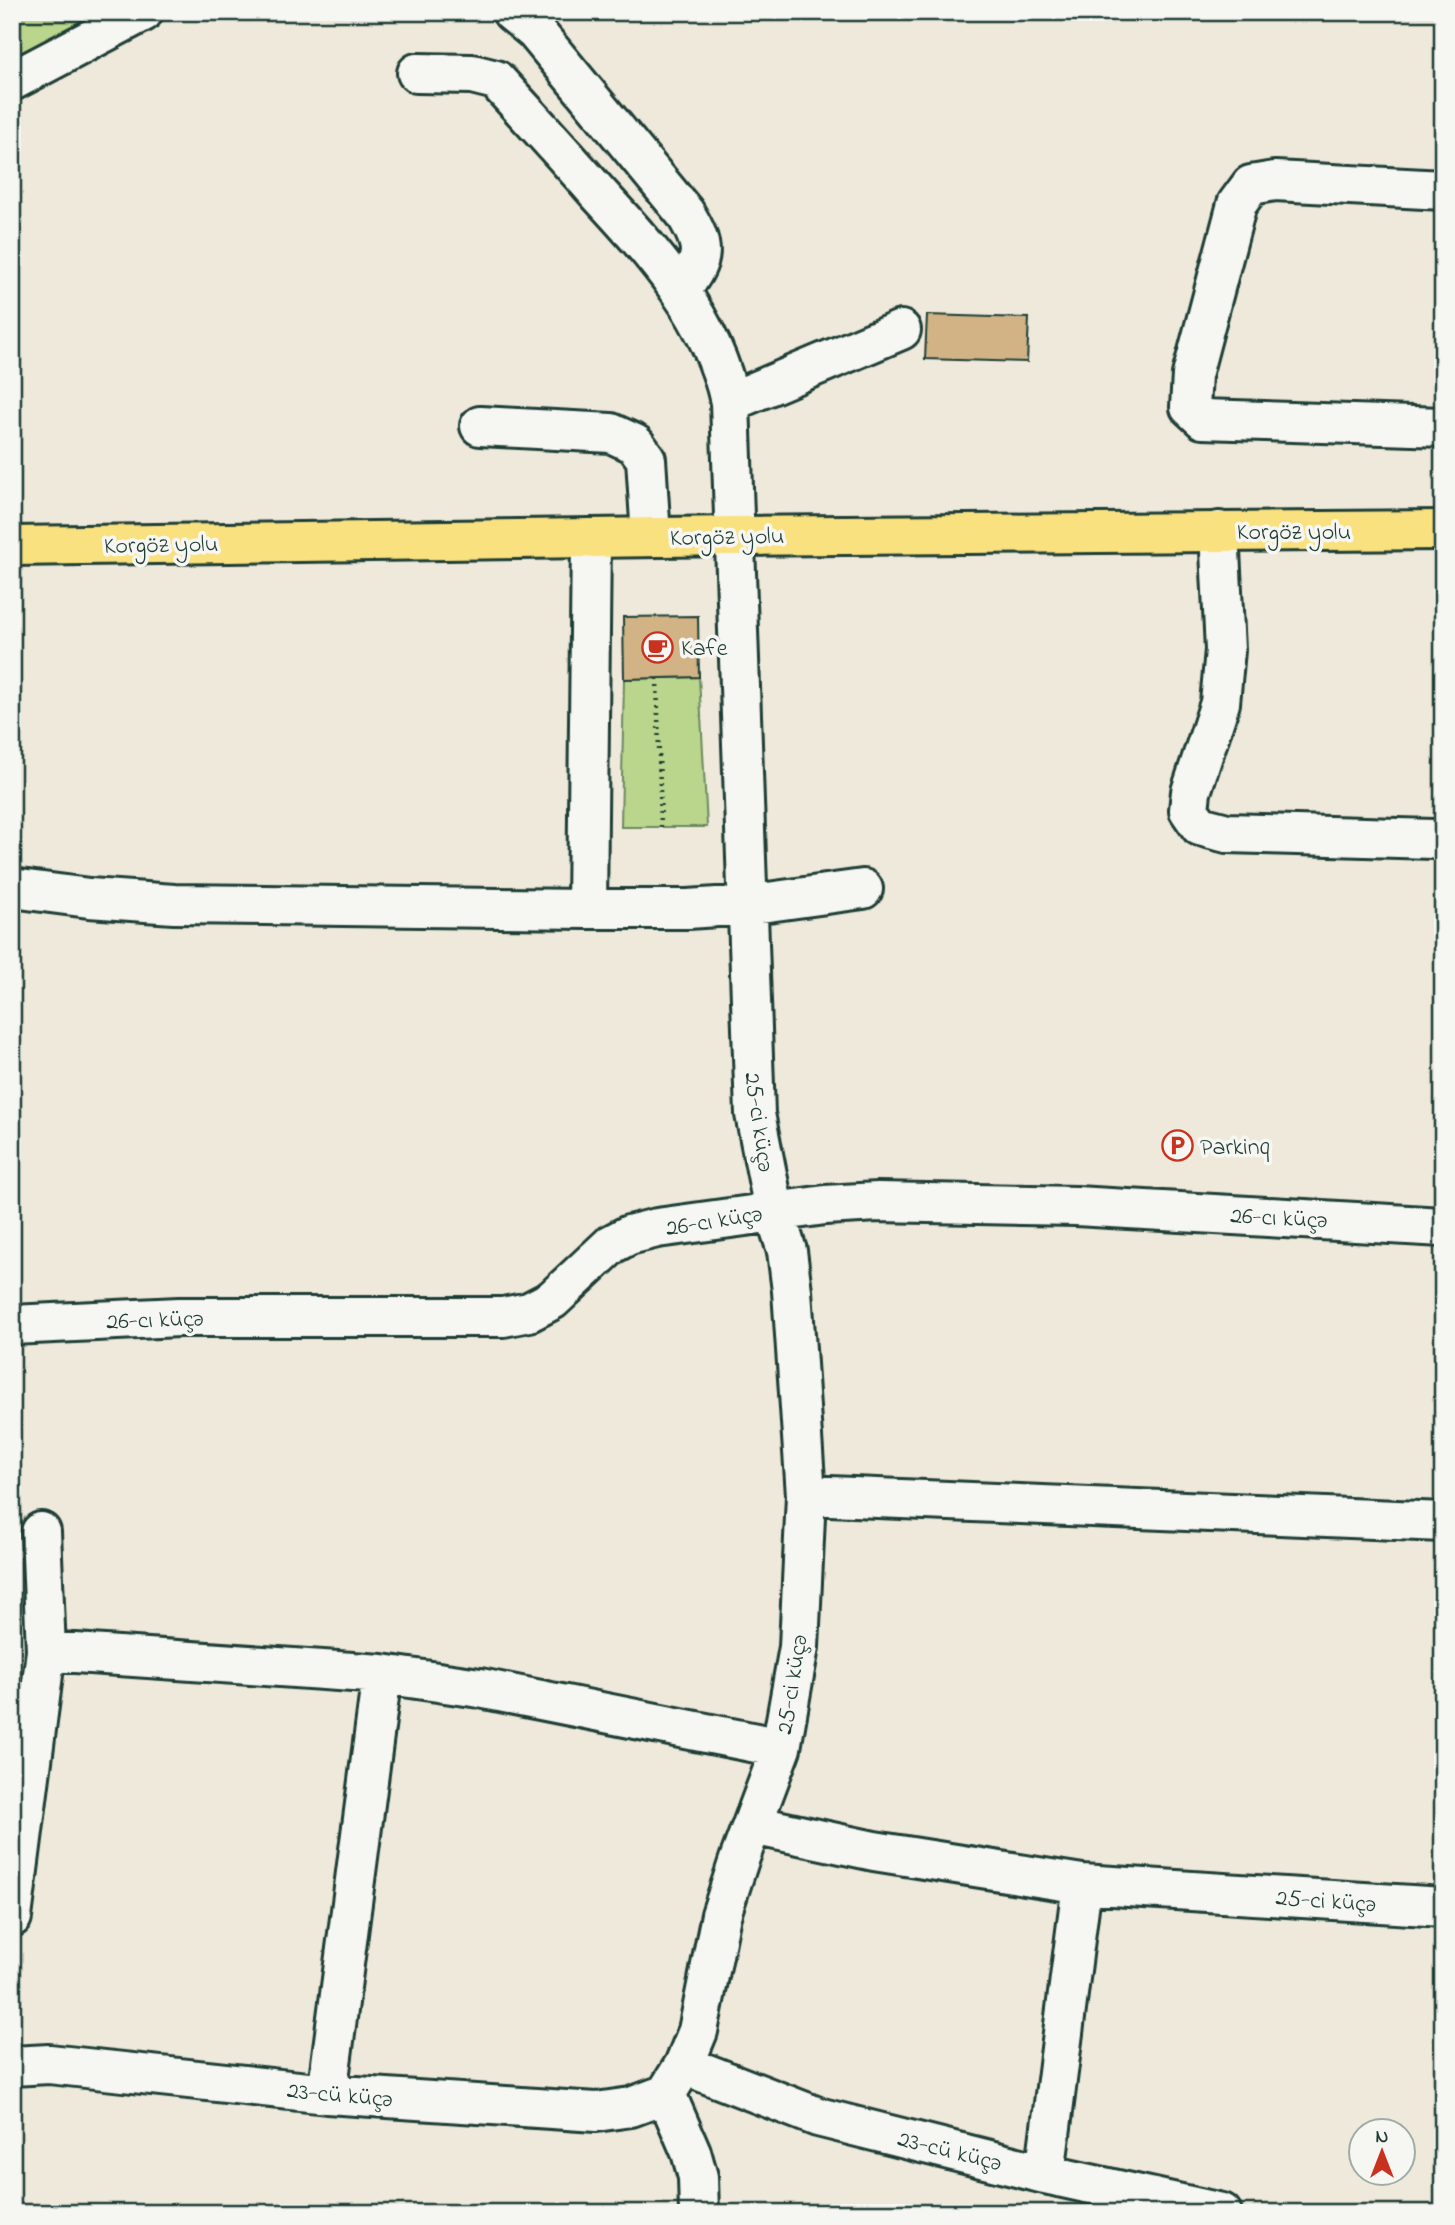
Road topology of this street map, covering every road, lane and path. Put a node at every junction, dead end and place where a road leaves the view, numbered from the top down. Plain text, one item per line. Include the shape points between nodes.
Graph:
1 (143, 12) edge
2 (512, 12) edge
3 (79, 28) edge
4 (417, 73) dead end
5 (12, 81) edge
6 (1443, 190) edge
7 (681, 290) junction
8 (901, 330) dead end
9 (730, 402) junction
10 (480, 426) dead end
11 (1443, 426) edge
12 (1443, 530) edge
13 (1219, 531) junction
14 (733, 536) junction
15 (651, 537) junction
16 (591, 538) junction
17 (12, 546) edge
18 (657, 678) dead end
19 (661, 827) dead end
20 (1433, 839) dead end
21 (12, 888) edge
22 (863, 889) dead end
23 (746, 905) junction
24 (587, 909) junction
25 (774, 1210) junction
26 (1443, 1227) edge
27 (12, 1325) edge
28 (806, 1495) junction
29 (1443, 1522) edge
30 (41, 1532) dead end
31 (46, 1651) junction
32 (382, 1674) junction
33 (781, 1748) junction
34 (753, 1825) junction
35 (1082, 1884) junction
36 (1443, 1907) edge
37 (12, 1917) edge
38 (12, 2066) edge
39 (675, 2080) junction
40 (327, 2094) junction
41 (1045, 2174) junction
42 (699, 2213) edge
43 (1222, 2213) edge

1 - 3 street
2 - 7 street via 536,32 698,234 702,251
3 - 5 street
4 - 7 street, 25-ci küçə via 472,74 496,80
6 - 11 street via 1275,181 1251,185 1237,204 1192,376 1190,407 1203,419
7 - 9 street, 25-ci küçə via 716,353
8 - 9 street
9 - 14 street, 25-ci küçə
10 - 15 street via 611,433 635,444 646,459
12 - 13 main road, Korgöz yolu
13 - 14 main road, Korgöz yolu
13 - 20 street via 1224,650 1220,703 1191,792 1189,810 1200,826 1227,833
14 - 15 main road, Korgöz yolu
14 - 23 street, 25-ci küçə
15 - 16 main road, Korgöz yolu
16 - 17 main road, Korgöz yolu
16 - 24 street
18 - 19 path
21 - 24 street via 174,904
22 - 23 street
23 - 24 street
23 - 25 street, 25-ci küçə via 755,1114
25 - 26 street, 26-cı küçə via 878,1202 1008,1204
25 - 27 street, 26-cı küçə via 629,1235 612,1244 552,1300 529,1312 503,1317 179,1317
25 - 28 street, 25-ci küçə via 787,1251 792,1291
28 - 29 street
28 - 33 street, 25-ci küçə via 799,1647
30 - 31 street
31 - 32 street
31 - 37 street
32 - 33 street via 480,1688
32 - 40 street
33 - 34 street, 25-ci küçə
34 - 35 street, 25-ci küçə via 874,1852
34 - 39 street, 25-ci küçə via 721,1915 698,2031
35 - 36 street, 25-ci küçə
35 - 41 street
38 - 40 street, 23-cü küçə via 49,2064
39 - 40 street, 23-cü küçə via 631,2107 596,2112
39 - 41 street, 23-cü küçə
39 - 42 street via 698,2177
41 - 43 street, 23-cü küçə

